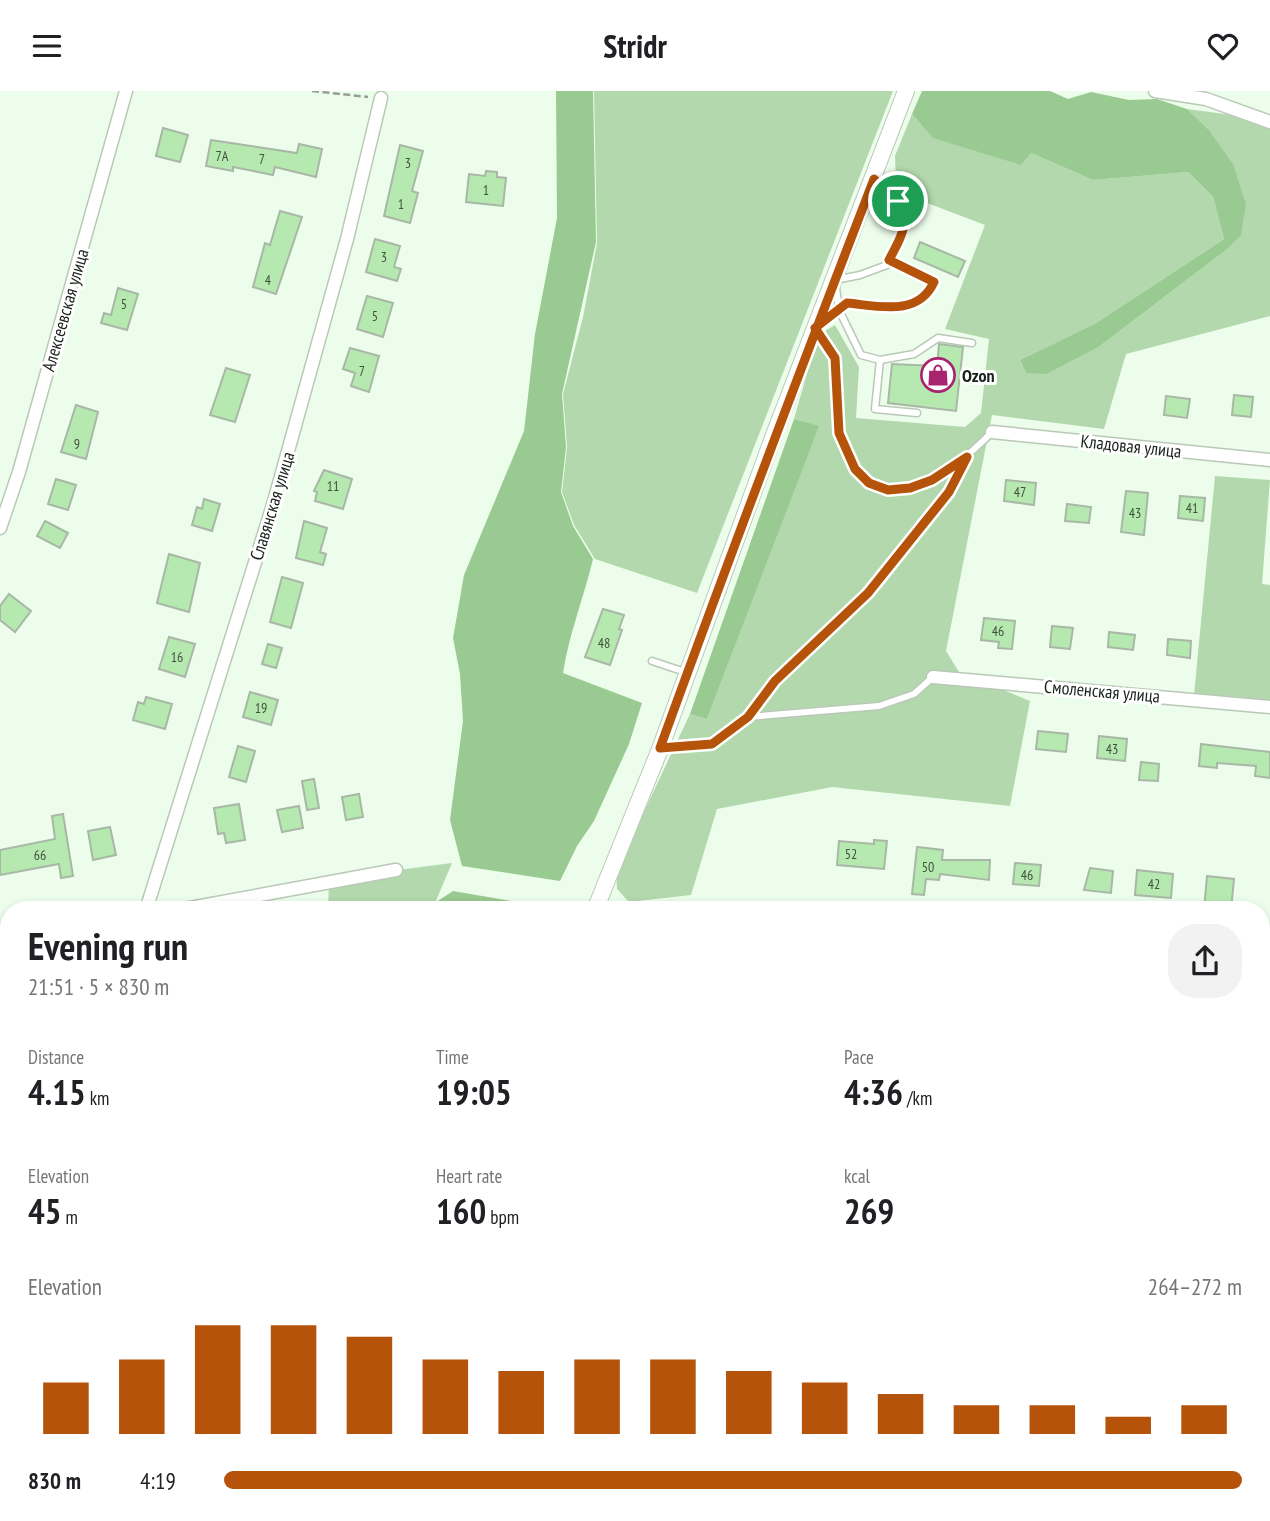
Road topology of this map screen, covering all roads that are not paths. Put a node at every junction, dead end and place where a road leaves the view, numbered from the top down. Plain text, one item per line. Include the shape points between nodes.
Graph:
1 (126, 91) edge
2 (906, 91) edge
3 (1155, 91) edge
4 (382, 99) road end
5 (1270, 122) edge
6 (874, 179) junction
7 (889, 260) junction
8 (835, 280) junction
9 (839, 310) junction
10 (815, 328) junction
11 (972, 344) dead end
12 (880, 360) junction
13 (916, 413) dead end
14 (992, 432) joint
15 (967, 457) junction
16 (1270, 460) edge
17 (0, 527) edge
18 (652, 661) dead end
19 (687, 673) junction
20 (933, 677) joint
21 (1270, 707) edge
22 (748, 717) junction
23 (660, 748) junction
24 (396, 870) dead end
25 (149, 901) edge
26 (228, 901) edge
27 (598, 901) edge

1 - 17 street, Алексеевская улица
2 - 6 street
3 - 5 street via 1206,99
4 - 25 street, Славянская улица via 274,505
6 - 7 lane via 898,201 906,218
6 - 8 street
7 - 8 lane via 887,265 860,275
7 - 9 lane via 934,282 928,295 903,308 847,303
8 - 9 lane
8 - 10 street
9 - 10 lane
9 - 12 lane via 861,355
10 - 15 lane via 835,358 839,433 855,469 869,483 888,490 910,488
10 - 19 street
11 - 12 lane via 938,338 914,354
12 - 13 lane via 875,409
14 - 15 lane
14 - 16 street, Кладовая улица
15 - 22 lane via 949,492 868,593 775,681
18 - 19 lane
19 - 23 street
20 - 21 street, Смоленская улица
20 - 22 lane via 914,694 879,706
22 - 23 lane via 712,744
23 - 27 street
24 - 26 street

